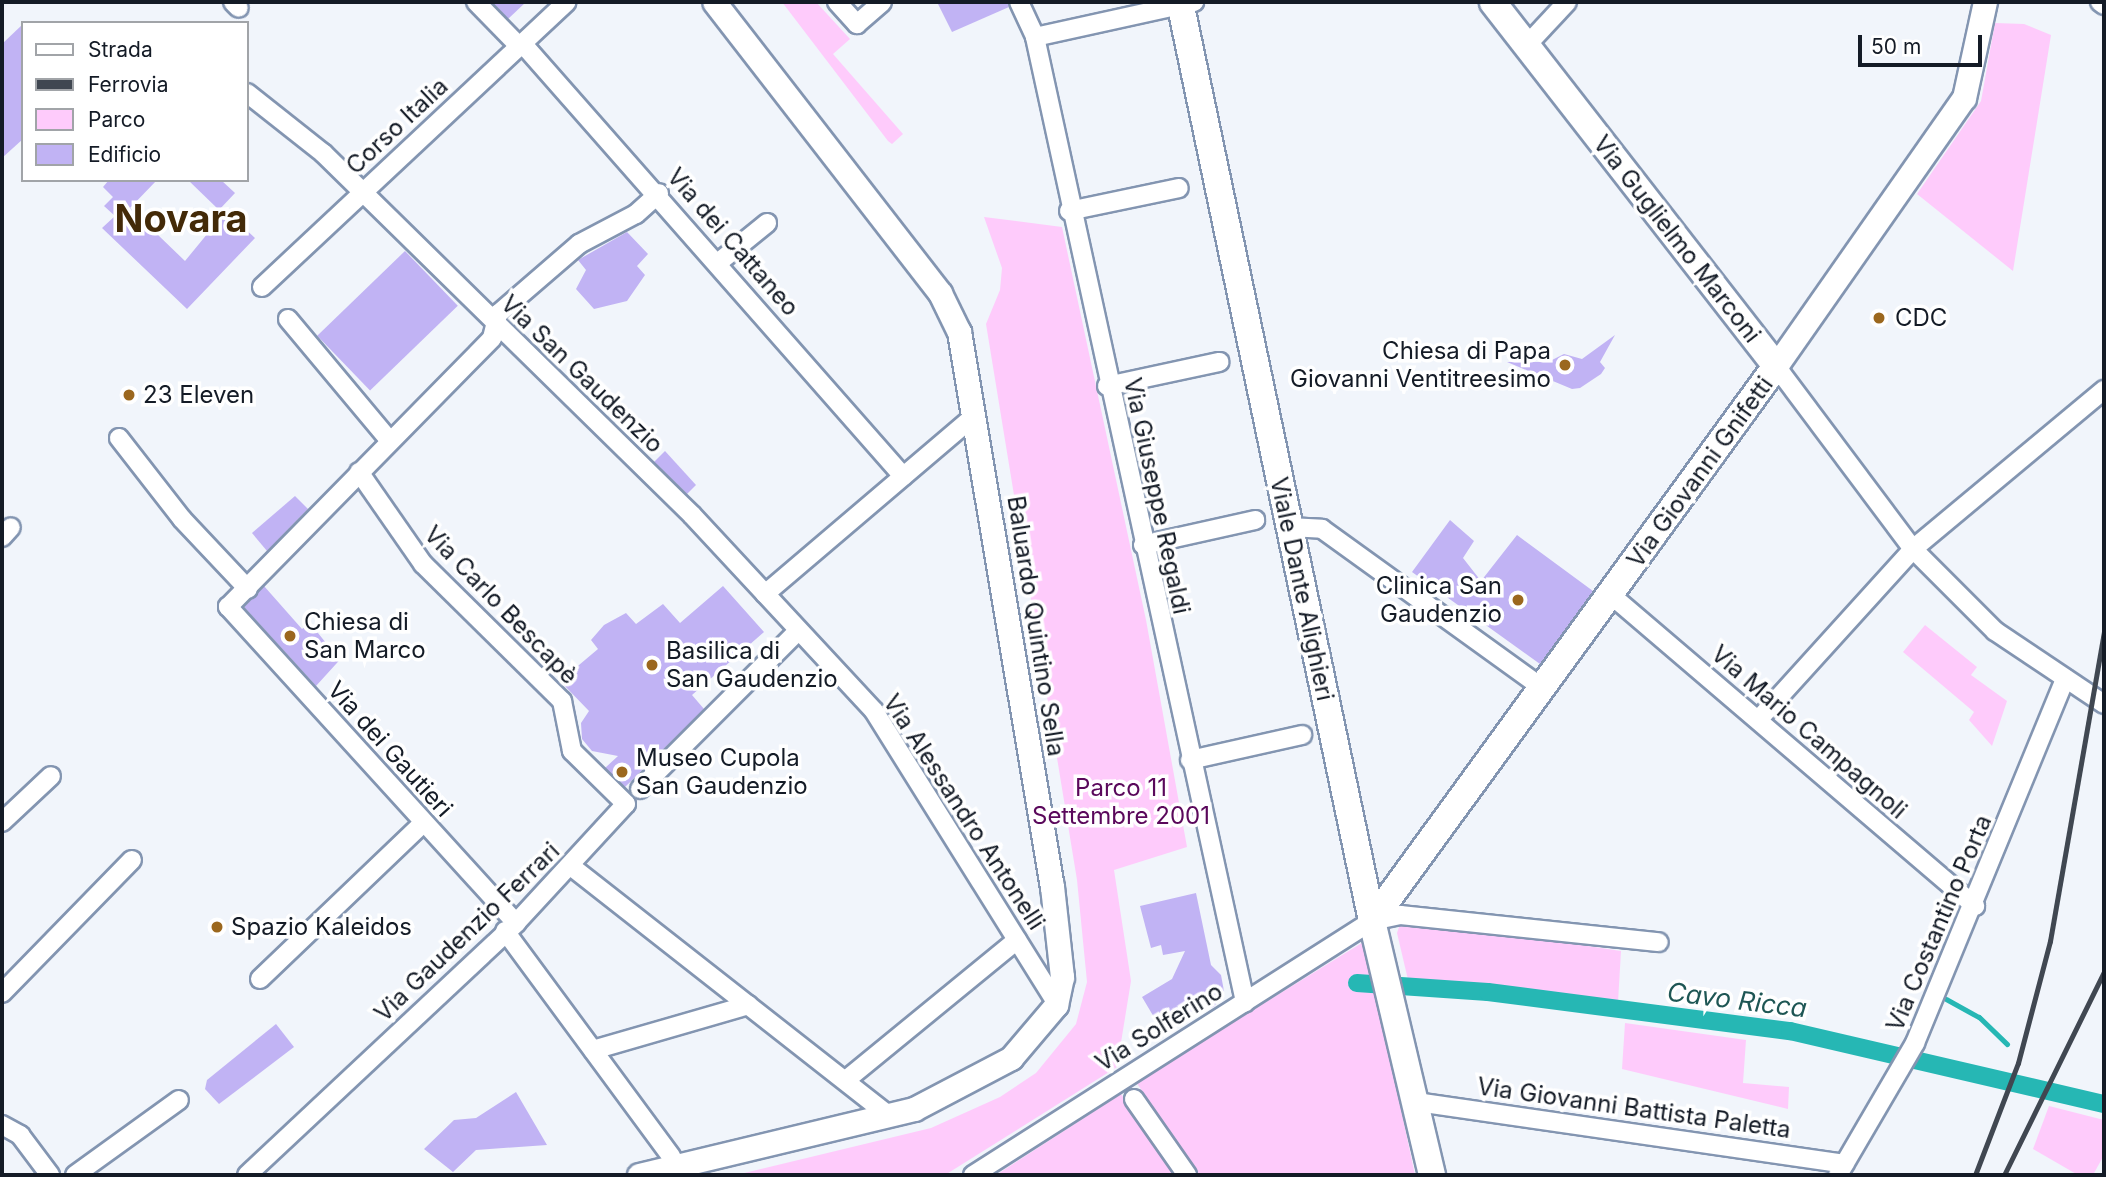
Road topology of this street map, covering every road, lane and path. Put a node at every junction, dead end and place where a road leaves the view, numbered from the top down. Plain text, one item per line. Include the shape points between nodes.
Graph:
1 (476, 2) edge
2 (567, 2) edge
3 (714, 2) edge
4 (837, 2) edge
5 (882, 2) edge
6 (1019, 2) edge
7 (1493, 2) edge
8 (1567, 2) edge
9 (1985, 2) edge
10 (2100, 2) edge
11 (1185, 3) edge
12 (2104, 5) edge
13 (1035, 37) junction
14 (521, 44) junction
15 (1527, 46) junction
16 (248, 94) edge
17 (1179, 188) dead end
18 (360, 193) junction
19 (659, 193) junction
20 (1069, 211) junction
21 (767, 223) dead end
22 (719, 262) junction
23 (262, 287) dead end
24 (288, 319) dead end
25 (495, 324) junction
26 (1219, 362) dead end
27 (1776, 366) junction
28 (1107, 386) junction
29 (2104, 390) edge
30 (974, 416) junction
31 (119, 438) dead end
32 (389, 440) junction
33 (359, 472) junction
34 (903, 477) junction
35 (1255, 520) dead end
36 (1289, 527) junction
37 (1143, 545) junction
38 (1913, 549) junction
39 (248, 589) junction
40 (765, 594) junction
41 (1611, 595) junction
42 (798, 631) junction
43 (2065, 679) junction
44 (1544, 689) junction
45 (2104, 704) edge
46 (1759, 719) junction
47 (1302, 735) dead end
48 (1190, 760) junction
49 (51, 776) dead end
50 (640, 789) dead end
51 (626, 804) joint
52 (2, 822) edge
53 (424, 823) junction
54 (132, 860) dead end
55 (572, 867) junction
56 (1975, 906) junction
57 (1372, 921) junction
58 (511, 927) junction
59 (1017, 940) junction
60 (1659, 942) dead end
61 (260, 979) dead end
62 (2, 993) edge
63 (1056, 1002) junction
64 (1245, 1002) junction
65 (749, 1006) junction
66 (593, 1050) junction
67 (846, 1080) junction
68 (1134, 1099) dead end
69 (179, 1100) dead end
70 (1416, 1101) junction
71 (888, 1115) junction
72 (2, 1125) edge
73 (671, 1156) dead end
74 (1841, 1170) edge
75 (50, 1175) edge
76 (75, 1175) edge
77 (247, 1175) edge
78 (639, 1175) edge
79 (973, 1175) edge
80 (1187, 1175) edge
81 (1432, 1175) edge

1 - 14 street, Via dei Cattaneo
2 - 14 street, Corso Italia
3 - 30 street, Baluardo Quintino Sella via 946,302 959,331
4 - 5 street via 857,24
6 - 13 street, Via Giuseppe Regaldi
7 - 15 main road, Via Guglielmo Marconi
8 - 15 street
9 - 27 street, Via Giovanni Gnifetti via 1964,98
10 - 12 street
11 - 13 street
11 - 36 main road, Viale Dante Alighieri
13 - 20 street, Via Giuseppe Regaldi
14 - 18 street, Corso Italia
14 - 19 street, Via dei Cattaneo
15 - 27 main road, Via Guglielmo Marconi
16 - 18 street, Via San Gaudenzio via 305,136
17 - 20 street
18 - 23 street, Corso Italia
18 - 25 street, Via San Gaudenzio
19 - 22 street, Via dei Cattaneo
19 - 25 street via 636,214 579,244 498,314
20 - 28 street, Via Giuseppe Regaldi
21 - 22 street
22 - 34 street, Via dei Cattaneo
24 - 32 street
25 - 32 street via 492,338
25 - 40 street, Via San Gaudenzio via 692,515
26 - 28 street
27 - 38 street, Via Guglielmo Marconi
27 - 41 main road, Via Giovanni Gnifetti
28 - 37 street, Via Giuseppe Regaldi
29 - 38 street
30 - 34 street
30 - 63 street, Baluardo Quintino Sella via 1052,887 1062,977
31 - 39 street via 182,519
32 - 33 street
33 - 39 street
33 - 51 street, Via Carlo Bescapè via 423,564 562,701 572,751
34 - 40 street
35 - 37 street
36 - 44 street via 1322,529
36 - 57 main road, Viale Dante Alighieri
37 - 48 street, Via Giuseppe Regaldi
38 - 43 street, Via Guglielmo Marconi via 1995,631
38 - 46 street
39 - 53 street, Via dei Gautieri via 228,607
40 - 42 street, Via Alessandro Antonelli
41 - 44 main road, Via Giovanni Gnifetti
41 - 46 street, Via Mario Campagnoli
42 - 50 street
42 - 59 street, Via Alessandro Antonelli via 874,711
43 - 45 street, Via Guglielmo Marconi
43 - 56 street, Via Costantino Porta
44 - 57 main road, Via Giovanni Gnifetti
46 - 56 street, Via Mario Campagnoli
47 - 48 street
48 - 64 street, Via Giuseppe Regaldi
49 - 52 street
51 - 55 street, Via Gaudenzio Ferrari
53 - 58 street, Via dei Gautieri
53 - 61 street
54 - 62 street
55 - 58 street, Via Gaudenzio Ferrari
55 - 65 street
56 - 74 street, Via Costantino Porta via 1906,1063
57 - 60 street via 1400,915
57 - 64 street, Via Solferino
57 - 70 main road, Viale Dante Alighieri
58 - 66 street, Via dei Gautieri
58 - 77 street, Via Gaudenzio Ferrari
59 - 63 street, Via Alessandro Antonelli
59 - 67 street
63 - 71 street via 1011,1058 914,1109
64 - 79 street, Via Solferino
65 - 66 street
65 - 67 street
66 - 73 street, Via dei Gautieri
67 - 71 street
68 - 80 street
69 - 76 street
70 - 74 street, Via Giovanni Battista Paletta
70 - 81 main road, Viale Dante Alighieri
71 - 78 street
72 - 75 street via 20,1135

